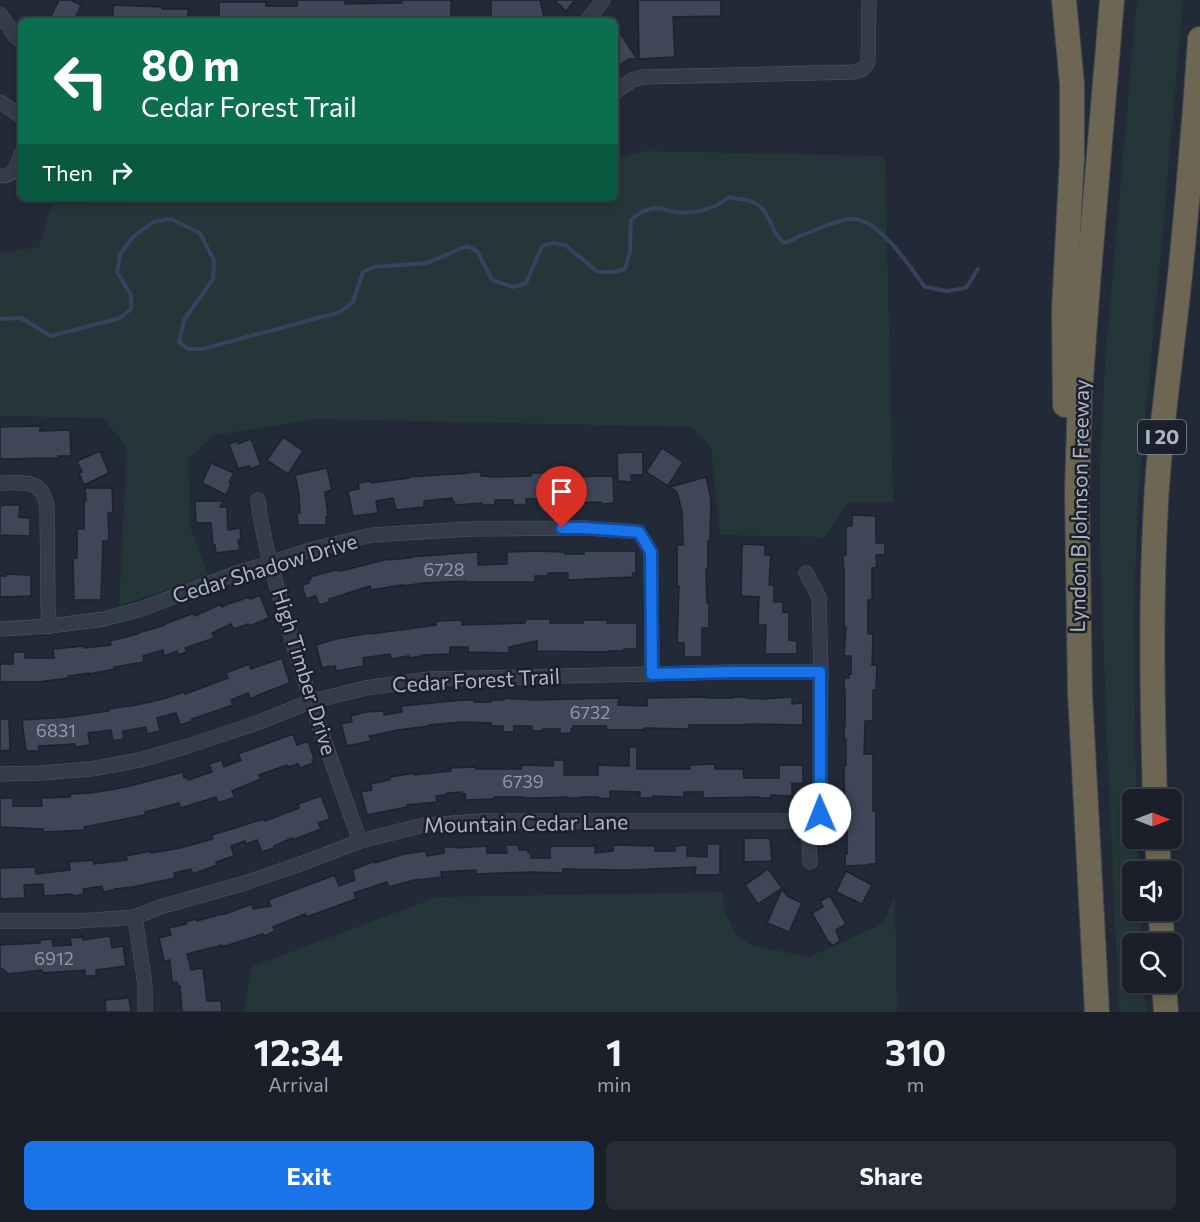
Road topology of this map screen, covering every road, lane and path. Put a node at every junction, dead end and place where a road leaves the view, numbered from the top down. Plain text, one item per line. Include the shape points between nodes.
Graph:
1 (603, 0) edge
2 (869, 0) edge
3 (1064, 0) edge
4 (1112, 0) edge
5 (0, 14) edge
6 (589, 18) edge
7 (18, 38) edge
8 (1200, 39) edge
9 (1199, 65) edge
10 (618, 90) edge
11 (0, 102) edge
12 (18, 114) edge
13 (18, 162) edge
14 (0, 176) edge
15 (0, 483) edge
16 (258, 500) dead end
17 (271, 563) junction
18 (806, 573) dead end
19 (50, 626) junction
20 (0, 629) edge
21 (1079, 633) junction
22 (820, 672) junction
23 (652, 674) junction
24 (312, 701) junction
25 (0, 774) edge
26 (1155, 789) edge
27 (808, 821) junction
28 (360, 841) junction
29 (810, 862) dead end
30 (135, 917) junction
31 (0, 921) edge
32 (1165, 993) edge
33 (145, 1012) edge
34 (1097, 1012) edge
35 (1166, 1012) edge

1 - 6 street
2 - 10 street via 868,63 855,72 643,77
3 - 21 highway via 1072,84 1065,310 1065,502
4 - 21 highway, Lyndon B Johnson Freeway via 1080,393
5 - 7 street
8 - 9 highway, I 20
9 - 26 highway, I 20 via 1158,474 1152,633
11 - 12 street
13 - 14 street via 10,175
15 - 19 street via 29,483 45,495
16 - 17 street, High Timber Drive
17 - 19 street, Cedar Shadow Drive via 141,609
17 - 23 street, Cedar Shadow Drive via 372,535 483,529 639,532 651,552
17 - 24 street, High Timber Drive
18 - 22 street via 819,597
19 - 20 street, Cedar Shadow Drive
21 - 34 highway, Lyndon B Johnson Freeway
22 - 23 street, Cedar Forest Trail
22 - 27 street via 820,814 816,821
23 - 24 street, Cedar Forest Trail via 429,679
24 - 25 street, Cedar Forest Trail via 140,760 91,769
24 - 28 street, High Timber Drive
27 - 28 street, Mountain Cedar Lane via 482,821 424,825
27 - 29 street
28 - 30 street, Mountain Cedar Lane
30 - 31 street, Mountain Cedar Lane
30 - 33 street
32 - 35 highway

